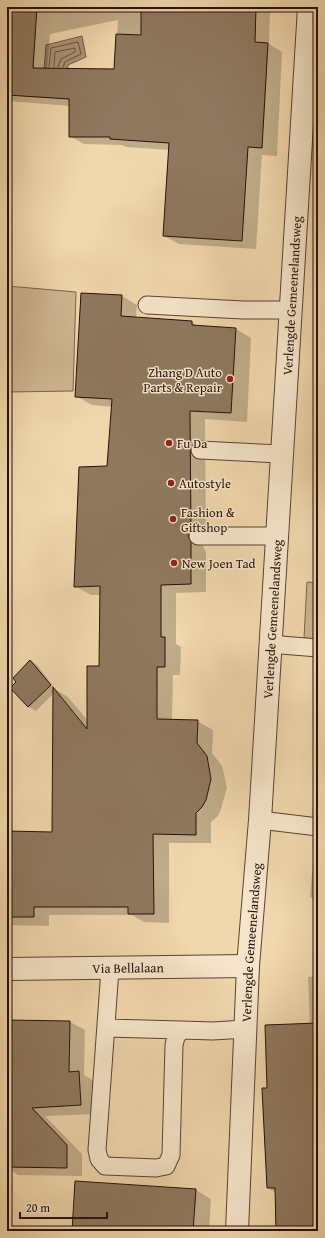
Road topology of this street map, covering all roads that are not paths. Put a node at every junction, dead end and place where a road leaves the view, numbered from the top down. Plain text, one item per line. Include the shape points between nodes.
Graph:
1 (309, 7) edge
2 (147, 305) dead end
3 (290, 310) junction
4 (200, 450) dead end
5 (281, 454) junction
6 (198, 536) dead end
7 (276, 536) junction
8 (269, 644) junction
9 (318, 648) edge
10 (260, 820) junction
11 (318, 827) edge
12 (248, 966) junction
13 (7, 969) edge
14 (110, 969) junction
15 (106, 1028) junction
16 (181, 1030) junction
17 (245, 1030) junction
18 (237, 1231) edge

1 - 3 street, Verlengde Gemeenelandsweg
2 - 3 lane
3 - 5 street, Verlengde Gemeenelandsweg
4 - 5 lane
5 - 7 street, Verlengde Gemeenelandsweg
6 - 7 lane
7 - 8 street, Verlengde Gemeenelandsweg
8 - 9 lane
8 - 10 street, Verlengde Gemeenelandsweg
10 - 11 lane
10 - 12 street, Verlengde Gemeenelandsweg
12 - 14 street, Via Bellalaan
12 - 17 street, Verlengde Gemeenelandsweg
13 - 14 street, Via Bellalaan
14 - 15 lane
15 - 16 lane
15 - 16 lane via 97,1150 99,1159 105,1166 156,1168 166,1166 171,1155 174,1045
16 - 17 lane
17 - 18 street, Verlengde Gemeenelandsweg

